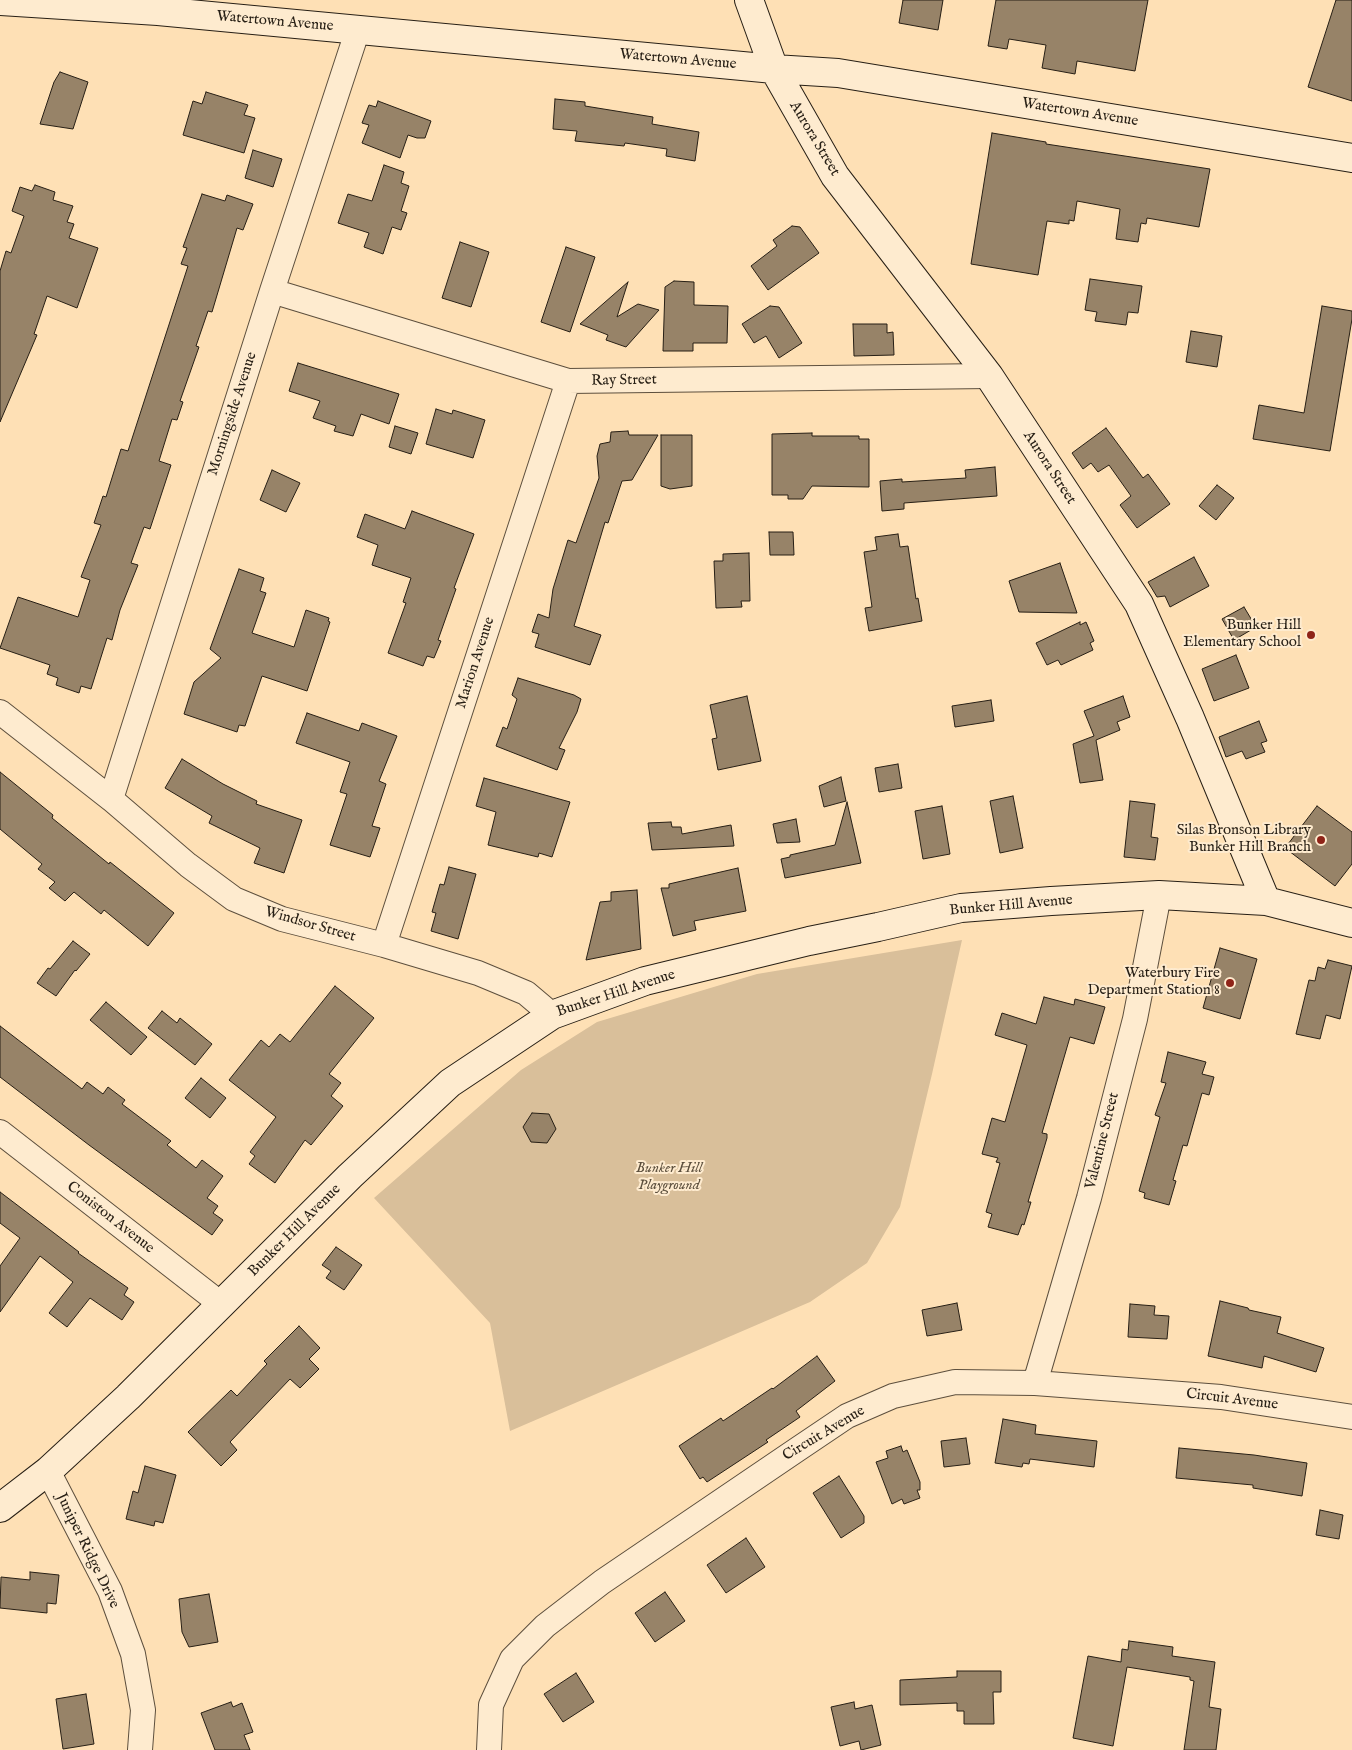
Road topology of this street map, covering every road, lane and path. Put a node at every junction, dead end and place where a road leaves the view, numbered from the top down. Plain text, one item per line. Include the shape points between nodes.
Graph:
1 (750, 0) edge
2 (0, 1) edge
3 (358, 29) junction
4 (774, 69) junction
5 (1352, 158) edge
6 (272, 291) junction
7 (990, 376) junction
8 (568, 381) junction
9 (0, 712) edge
10 (111, 799) junction
11 (1159, 895) junction
12 (1266, 901) junction
13 (1352, 923) edge
14 (384, 946) junction
15 (552, 1015) junction
16 (0, 1132) edge
17 (221, 1304) junction
18 (1035, 1383) junction
19 (1352, 1417) edge
20 (48, 1471) junction
21 (0, 1508) edge
22 (140, 1750) edge
23 (489, 1750) edge

1 - 4 main road, Aurora Street
2 - 3 main road, Watertown Avenue
3 - 4 main road, Watertown Avenue
3 - 6 street, Morningside Avenue
4 - 5 main road, Watertown Avenue via 838,73
4 - 7 main road, Aurora Street via 835,176
6 - 8 street, Ray Street
6 - 10 street, Morningside Avenue
7 - 8 street, Ray Street
7 - 12 main road, Aurora Street via 1139,604
8 - 14 street, Marion Avenue
9 - 10 street, Windsor Street
10 - 14 street, Windsor Street via 188,865 234,899 282,919
11 - 12 main road, Bunker Hill Avenue
11 - 15 main road, Bunker Hill Avenue via 961,908 809,940 645,981
11 - 18 street, Valentine Street via 1132,1028
12 - 13 main road, Bunker Hill Avenue
14 - 15 street, Windsor Street via 478,973 526,993
15 - 17 main road, Bunker Hill Avenue via 450,1083 350,1176
16 - 17 street, Coniston Avenue
17 - 20 main road, Bunker Hill Avenue
18 - 19 street, Circuit Avenue via 1221,1397
18 - 23 street, Circuit Avenue via 955,1382 893,1396 847,1416 602,1582 545,1626 512,1658 490,1705
20 - 21 main road, Bunker Hill Avenue
20 - 22 street, Juniper Ridge Drive via 110,1591 132,1654 143,1710

